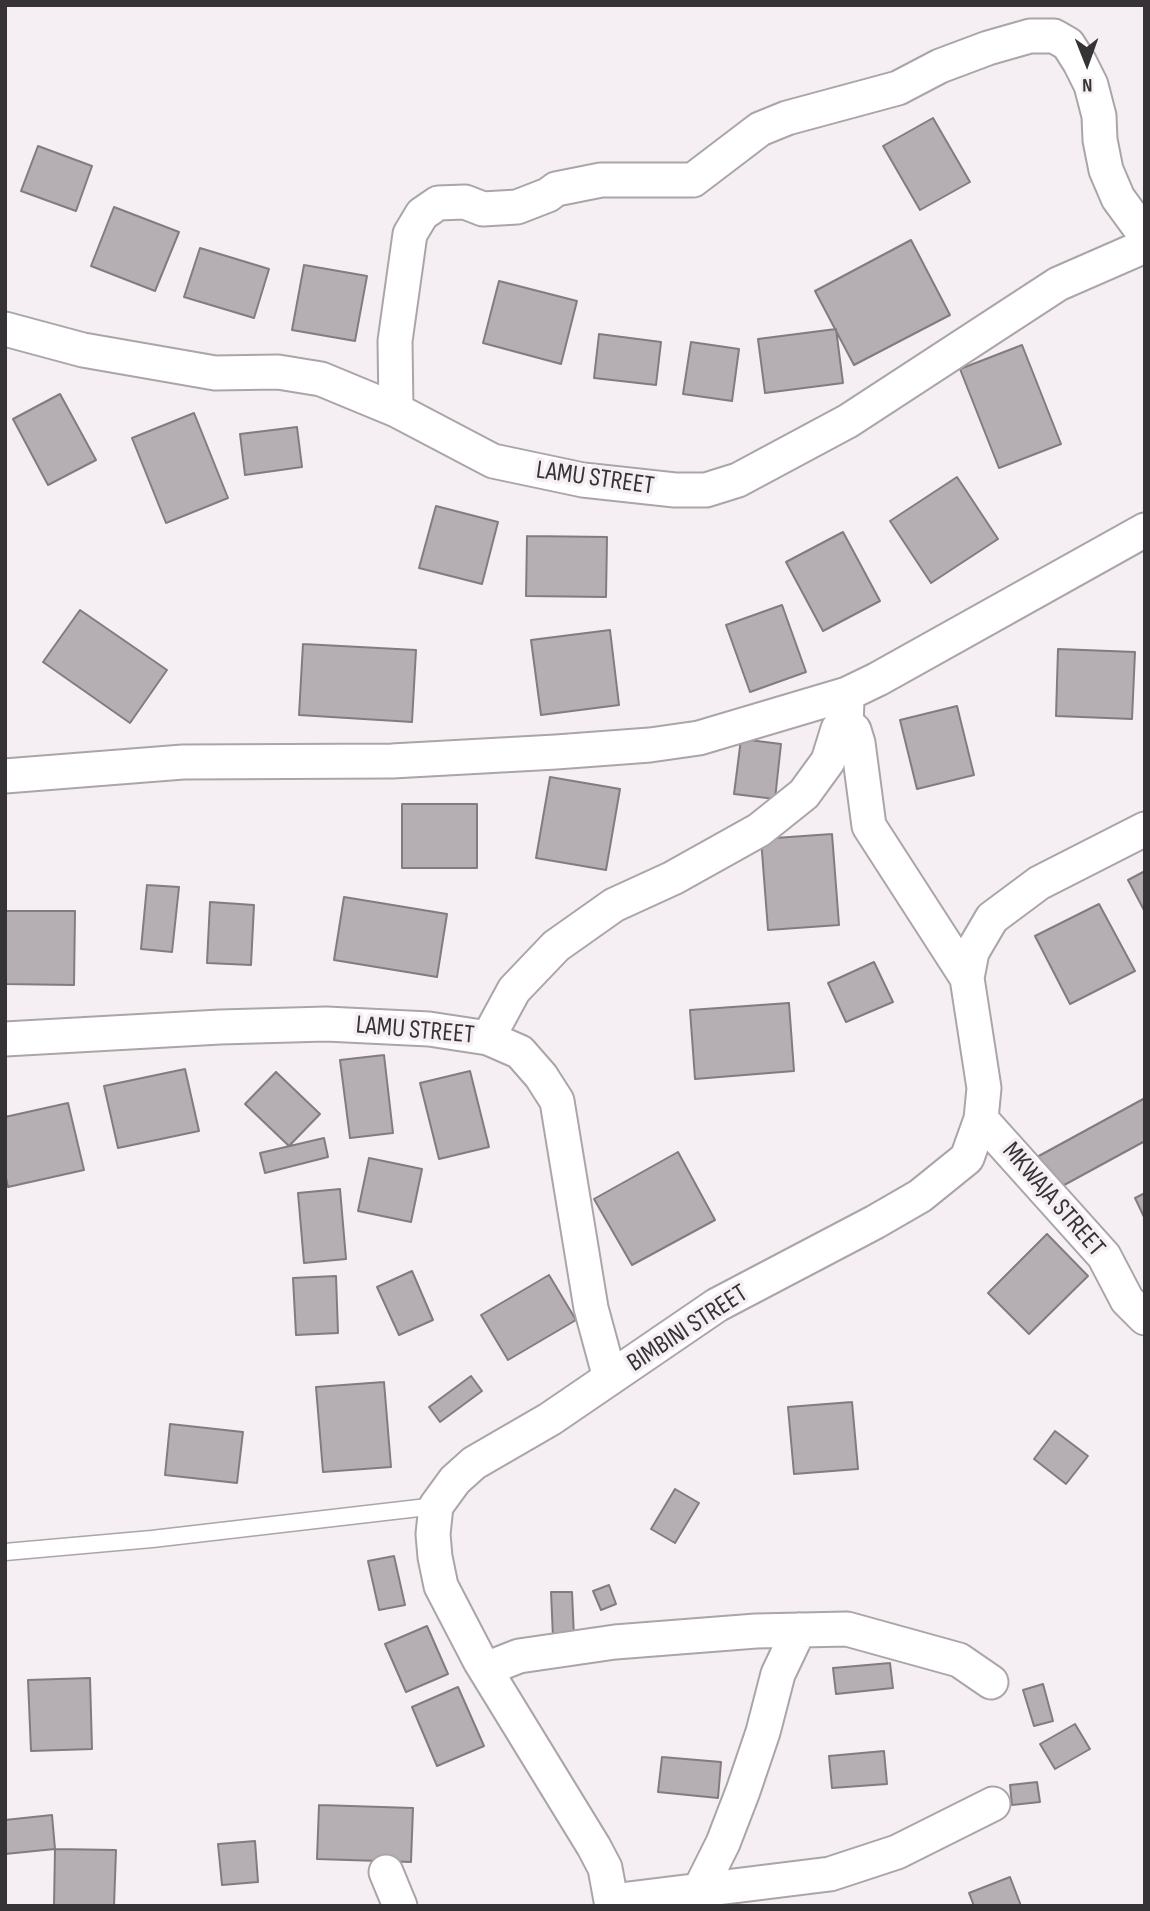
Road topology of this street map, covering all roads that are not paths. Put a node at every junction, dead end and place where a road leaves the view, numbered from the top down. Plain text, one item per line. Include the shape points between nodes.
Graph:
1 (1145, 235) edge
2 (1145, 246) edge
3 (5, 329) edge
4 (397, 410) junction
5 (1145, 530) edge
6 (847, 709) junction
7 (5, 776) edge
8 (1145, 830) edge
9 (967, 978) junction
10 (488, 1038) junction
11 (5, 1039) edge
12 (981, 1119) junction
13 (1145, 1318) edge
14 (610, 1378) junction
15 (436, 1506) junction
16 (5, 1552) edge
17 (799, 1630) junction
18 (485, 1669) junction
19 (991, 1682) dead end
20 (993, 1804) dead end
21 (386, 1872) dead end
22 (699, 1891) junction
23 (612, 1904) edge
24 (399, 1906) edge

1 - 4 street via 1118,198 1106,170 1099,116 1080,63 1068,44 1054,36 1030,36 940,66 898,88 760,129 693,180 601,180 556,189 517,207 483,209 465,202 438,203 422,214 410,234 395,341
2 - 4 street, LAMU STREET via 1058,284 848,421 738,480 706,490 675,491 583,480 492,461
3 - 4 street, LAMU STREET via 83,350 202,372 278,372 321,379
5 - 6 street via 878,679
6 - 7 street via 650,745 392,761 183,762
6 - 9 street via 858,743 869,826
6 - 10 street via 828,761 804,794 759,830 614,905 556,946 514,990
8 - 9 street, BIMBINI STREET via 1038,883 992,918 972,952
9 - 12 street, BIMBINI STREET via 984,1088
10 - 11 street, LAMU STREET via 429,1028 326,1024
10 - 14 street, LAMU STREET via 520,1052 557,1101 591,1308
12 - 13 street, MKWAJA STREET via 1104,1256 1128,1300
12 - 14 street, BIMBINI STREET via 967,1158 920,1196 717,1306
14 - 15 street, BIMBINI STREET via 474,1463
15 - 16 lane
15 - 18 street via 433,1534 441,1586
17 - 18 street via 615,1642 519,1656
17 - 19 street via 847,1629 958,1660
17 - 22 street via 778,1674 743,1791
18 - 23 street via 594,1847 605,1868
20 - 22 street via 856,1868
21 - 24 street
22 - 23 street

